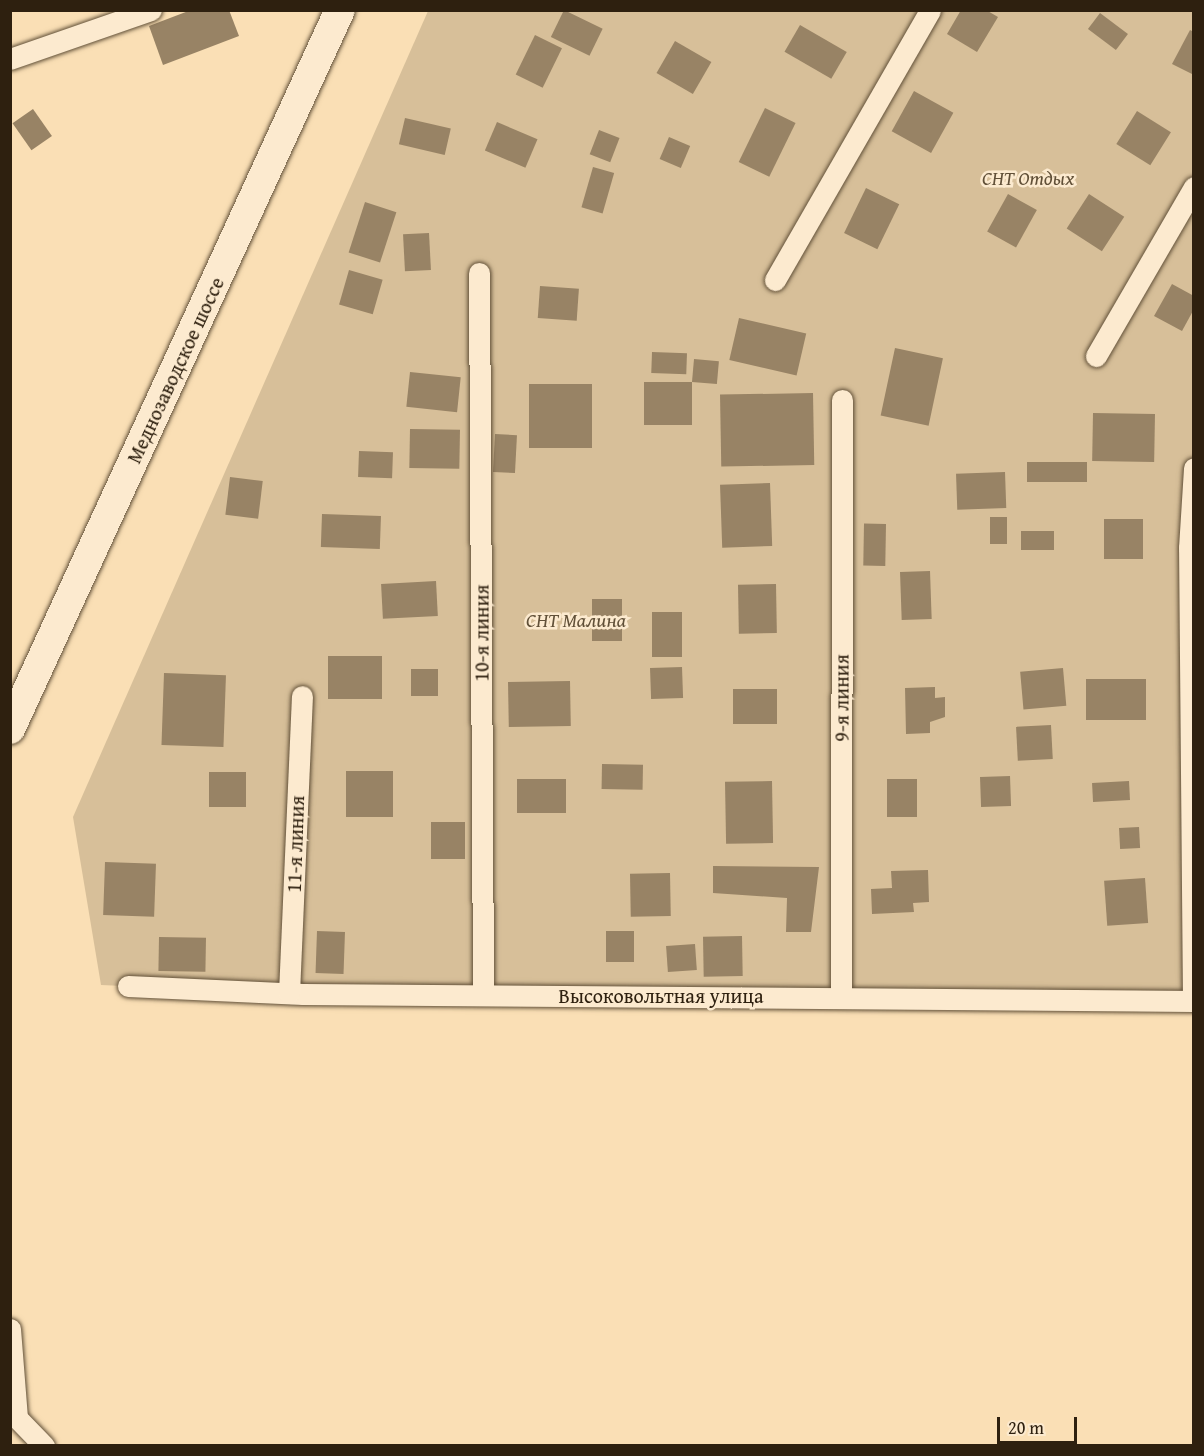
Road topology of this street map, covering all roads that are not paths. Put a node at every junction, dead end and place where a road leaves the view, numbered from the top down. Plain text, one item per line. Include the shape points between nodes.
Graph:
1 (151, 10) edge
2 (340, 10) edge
3 (930, 10) edge
4 (10, 59) edge
5 (1194, 187) edge
6 (479, 273) dead end
7 (775, 280) dead end
8 (1096, 356) dead end
9 (842, 400) dead end
10 (1194, 468) edge
11 (302, 696) dead end
12 (10, 729) edge
13 (128, 986) dead end
14 (289, 993) junction
15 (483, 994) junction
16 (841, 996) junction
17 (1193, 1001) edge
18 (10, 1329) edge
19 (11, 1360) edge
20 (44, 1446) edge

1 - 4 street
2 - 12 main road, Меднозаводское шоссе
3 - 7 street
5 - 8 street
6 - 15 street, 10-я линия
9 - 16 street, 9-я линия
10 - 17 street via 1189,548
11 - 14 street, 11-я линия
13 - 14 street, Высоковольтная улица
14 - 15 street, Высоковольтная улица
15 - 16 street, Высоковольтная улица
16 - 17 street, Высоковольтная улица
18 - 19 street
19 - 20 street via 17,1418

